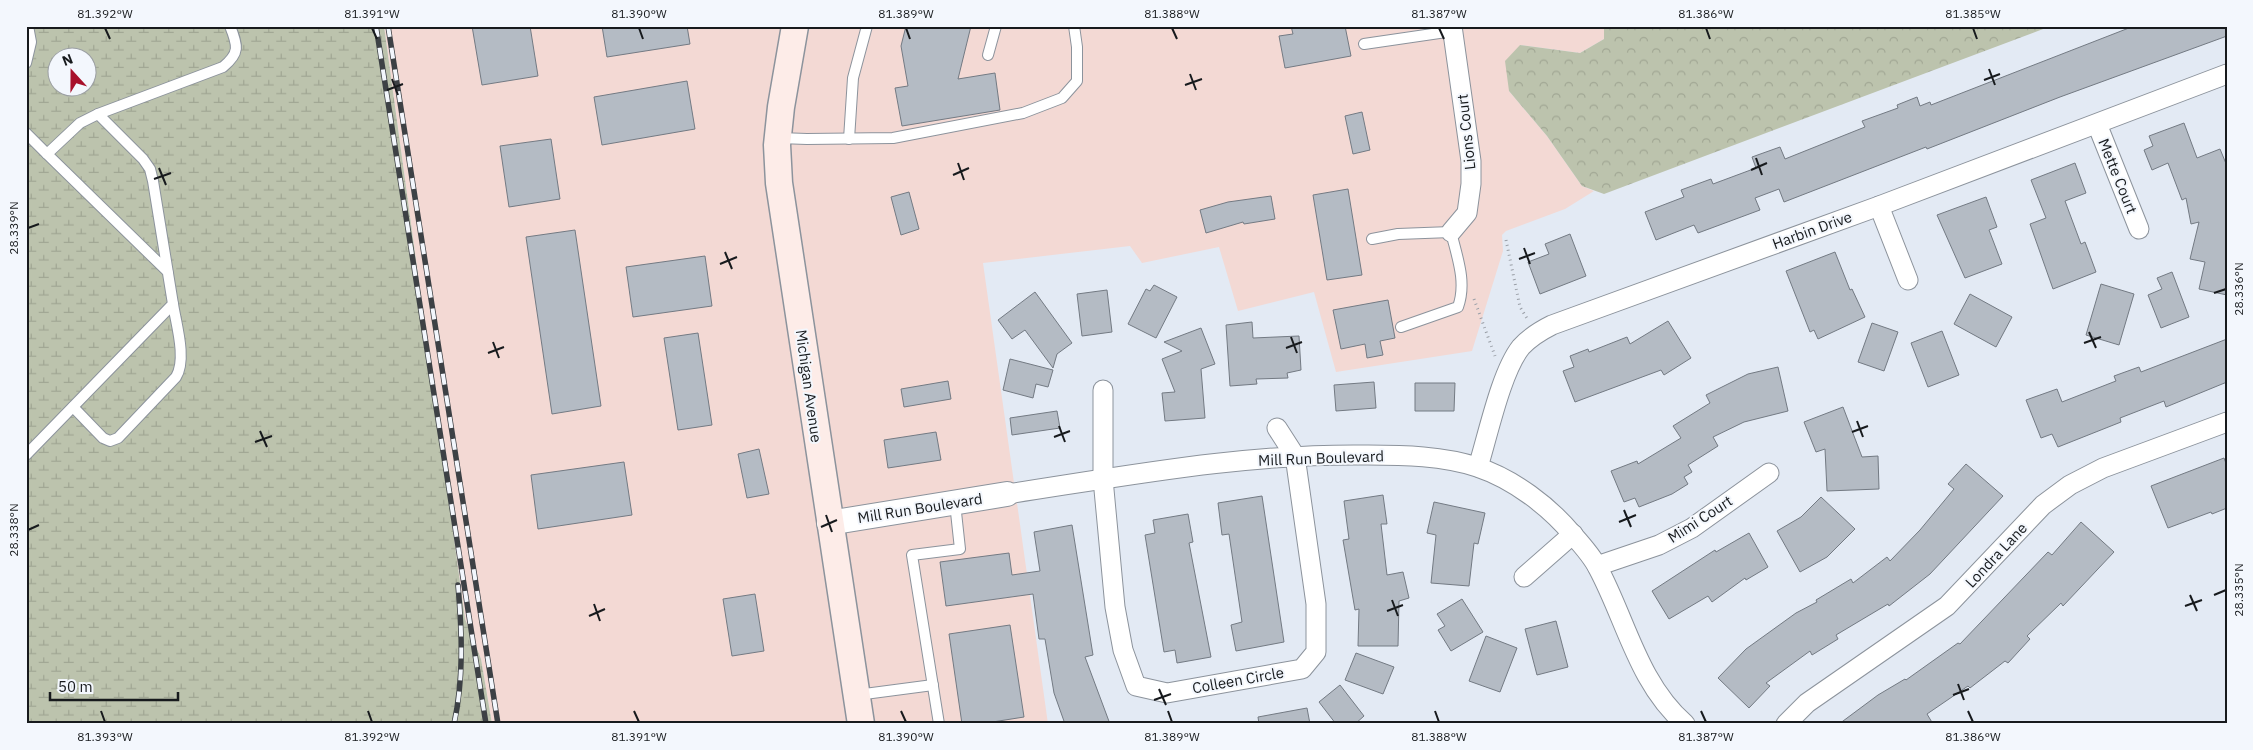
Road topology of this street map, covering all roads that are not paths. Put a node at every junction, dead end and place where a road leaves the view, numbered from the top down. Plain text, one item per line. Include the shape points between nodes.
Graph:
1 (28, 26) edge
2 (230, 26) edge
3 (867, 26) edge
4 (996, 26) edge
5 (1074, 26) edge
6 (1453, 29) edge
7 (795, 34) edge
8 (1364, 44) dead end
9 (988, 55) dead end
10 (26, 63) edge
11 (2227, 74) edge
12 (98, 114) junction
13 (2097, 124) junction
14 (26, 133) edge
15 (778, 138) junction
16 (849, 139) junction
17 (48, 154) junction
18 (1879, 206) junction
19 (2139, 229) dead end
20 (1451, 232) junction
21 (1372, 239) dead end
22 (168, 272) junction
23 (1908, 280) dead end
24 (173, 304) junction
25 (1401, 326) dead end
26 (1103, 390) dead end
27 (73, 407) junction
28 (2227, 422) edge
29 (1276, 428) dead end
30 (26, 455) edge
31 (1295, 456) junction
32 (1478, 467) junction
33 (1769, 472) dead end
34 (1103, 479) junction
35 (1007, 494) joint
36 (955, 503) junction
37 (829, 523) junction
38 (1573, 534) junction
39 (1597, 566) junction
40 (1524, 577) dead end
41 (933, 685) junction
42 (856, 695) junction
43 (861, 724) edge
44 (939, 724) edge
45 (1684, 724) edge
46 (1786, 724) edge

1 - 10 lane via 31,42
2 - 12 lane via 237,44 234,58 223,67
3 - 16 lane via 853,78
4 - 9 lane
5 - 16 lane via 1077,81 1062,98 1005,117 893,138
6 - 8 lane
6 - 20 street, Lions Court via 1471,161 1471,184 1467,213
7 - 15 main road, Michigan Avenue
11 - 13 street, Harbin Drive
12 - 17 lane via 80,123
12 - 22 lane via 150,169
13 - 18 street, Harbin Drive
13 - 19 street, Mette Court
14 - 17 lane
15 - 16 lane
15 - 37 main road, Michigan Avenue via 779,183
17 - 22 lane
18 - 23 street
18 - 32 street, Harbin Drive via 1536,333 1521,347 1509,367
20 - 21 lane via 1398,234
20 - 25 lane via 1461,275 1462,296 1458,308
22 - 24 lane
24 - 27 lane
24 - 27 lane via 181,370 118,438 110,441 103,438
26 - 34 street
27 - 30 lane
28 - 46 street, Londra Lane via 2103,468 2070,485 2043,505 1947,606 1807,703
29 - 31 street
31 - 32 street, Mill Run Boulevard via 1398,455
31 - 34 street, Mill Run Boulevard
31 - 34 street, Colleen Circle via 1316,604 1316,652 1302,669 1167,693 1136,686 1122,650
32 - 38 street, Mill Run Boulevard via 1514,485 1550,511
33 - 39 street, Mimi Court via 1692,528 1659,545
34 - 35 street, Mill Run Boulevard
35 - 36 street, Mill Run Boulevard
36 - 37 street, Mill Run Boulevard
36 - 41 lane via 960,549 912,555
37 - 42 main road, Michigan Avenue
38 - 39 street, Mill Run Boulevard
38 - 40 street
39 - 45 street, Mill Run Boulevard via 1633,649 1653,684
41 - 42 lane
41 - 44 lane
42 - 43 main road, Michigan Avenue

